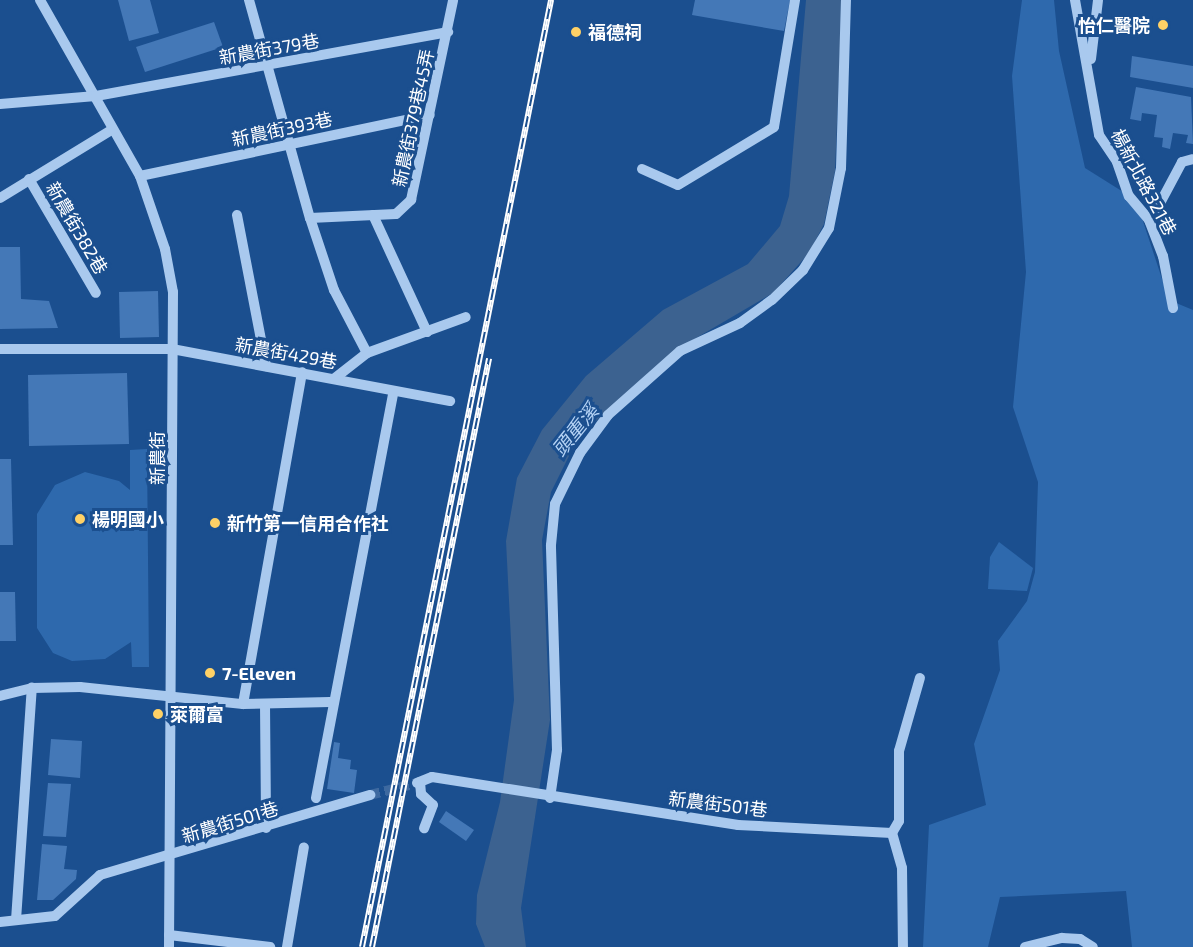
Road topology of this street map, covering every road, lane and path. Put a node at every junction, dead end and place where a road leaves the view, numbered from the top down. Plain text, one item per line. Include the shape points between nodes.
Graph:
1 (40, 0) edge
2 (249, 0) edge
3 (453, 0) edge
4 (795, 0) edge
5 (846, 0) edge
6 (1075, 0) edge
7 (1098, 0) edge
8 (448, 32) junction
9 (1090, 65) junction
10 (268, 67) junction
11 (96, 96) junction
12 (0, 104) edge
13 (430, 116) junction
14 (113, 129) junction
15 (290, 144) junction
16 (1193, 159) edge
17 (642, 170) dead end
18 (140, 176) junction
19 (29, 179) junction
20 (0, 198) edge
21 (237, 214) dead end
22 (374, 215) junction
23 (310, 218) junction
24 (1150, 222) junction
25 (96, 293) dead end
26 (1173, 308) dead end
27 (466, 316) dead end
28 (427, 332) junction
29 (0, 349) edge
30 (172, 350) junction
31 (368, 353) junction
32 (266, 366) junction
33 (302, 372) junction
34 (335, 378) junction
35 (394, 391) junction
36 (450, 401) dead end
37 (920, 678) dead end
38 (32, 688) junction
39 (0, 696) edge
40 (172, 698) junction
41 (330, 702) junction
42 (243, 704) junction
43 (265, 704) junction
44 (370, 795) tunnel mouth
45 (545, 797) junction
46 (316, 798) dead end
47 (266, 828) junction
48 (424, 828) dead end
49 (892, 833) junction
50 (304, 847) dead end
51 (169, 858) junction
52 (16, 921) junction
53 (0, 922) edge
54 (169, 941) edge
55 (270, 947) edge
56 (286, 947) edge
57 (903, 947) edge
58 (1025, 947) edge
59 (1093, 947) edge

1 - 11 street, 新農街
2 - 10 street
3 - 8 street, 新農街379巷45弄
4 - 17 street via 774,127 678,184
5 - 45 street via 841,168 829,228 803,270 772,300 740,322 680,351 608,415 580,453 555,504 551,545 557,750
6 - 9 street, 楊新北路321巷
7 - 9 street
8 - 10 street, 新農街379巷
8 - 13 street, 新農街379巷45弄
9 - 24 street, 楊新北路321巷 via 1099,135 1117,162 1129,196
10 - 11 street, 新農街379巷
10 - 15 street
11 - 12 street, 新農街379巷
11 - 14 street, 新農街
13 - 15 street, 新農街393巷
13 - 22 street, 新農街379巷45弄 via 411,200 396,213
14 - 18 street, 新農街
14 - 19 street, 新農街382巷
15 - 18 street, 新農街393巷
15 - 23 street
16 - 24 street via 1182,162
18 - 30 street, 新農街 via 165,249 173,292
19 - 20 street, 新農街382巷
19 - 25 street, 新農街382巷
21 - 32 street
22 - 23 street, 新農街379巷45弄
22 - 28 street
23 - 31 street via 334,290
24 - 26 street, 楊新北路321巷 via 1163,256
27 - 28 street
28 - 31 street
29 - 30 street, 新農街429巷
30 - 32 street, 新農街429巷
30 - 40 street, 新農街
31 - 34 street
32 - 33 street, 新農街429巷
33 - 34 street, 新農街429巷
33 - 42 street
34 - 35 street, 新農街429巷
35 - 36 street, 新農街429巷
35 - 41 street
37 - 49 street via 899,751 898,821
38 - 39 street
38 - 40 street
38 - 52 street
40 - 42 street
40 - 51 street, 新農街
41 - 43 street
41 - 46 street
42 - 43 street
43 - 47 street
44 - 47 street, 新農街501巷
45 - 48 street, 新農街501巷 via 432,777 419,782 421,794 433,805
45 - 49 street, 新農街501巷 via 738,825
47 - 51 street, 新農街501巷
49 - 57 street via 902,868
50 - 56 street
51 - 52 street, 新農街501巷 via 100,875 55,916
51 - 54 street, 新農街
52 - 53 street, 新農街501巷
54 - 55 street
58 - 59 street via 1062,938 1080,939

